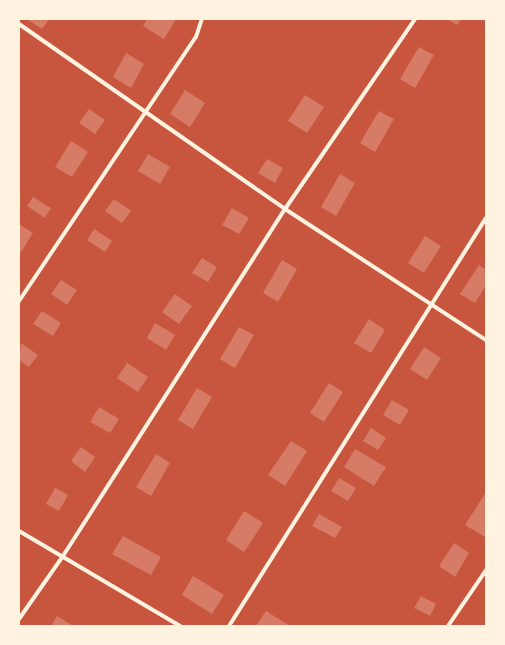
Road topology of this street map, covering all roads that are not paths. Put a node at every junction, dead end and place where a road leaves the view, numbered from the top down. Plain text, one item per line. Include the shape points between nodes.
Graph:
1 (202, 19) edge
2 (415, 19) edge
3 (19, 24) edge
4 (146, 113) junction
5 (285, 208) junction
6 (486, 218) edge
7 (19, 301) edge
8 (431, 305) junction
9 (486, 340) edge
10 (19, 531) edge
11 (63, 556) junction
12 (486, 570) edge
13 (19, 619) edge
14 (180, 626) edge
15 (228, 626) edge
16 (448, 626) edge

1 - 4 street via 196,37
2 - 5 street
3 - 4 street
4 - 5 street
4 - 7 street
5 - 8 street
5 - 11 street
6 - 8 street
8 - 9 street
8 - 15 street
10 - 11 street
11 - 13 street
11 - 14 street
12 - 16 street

